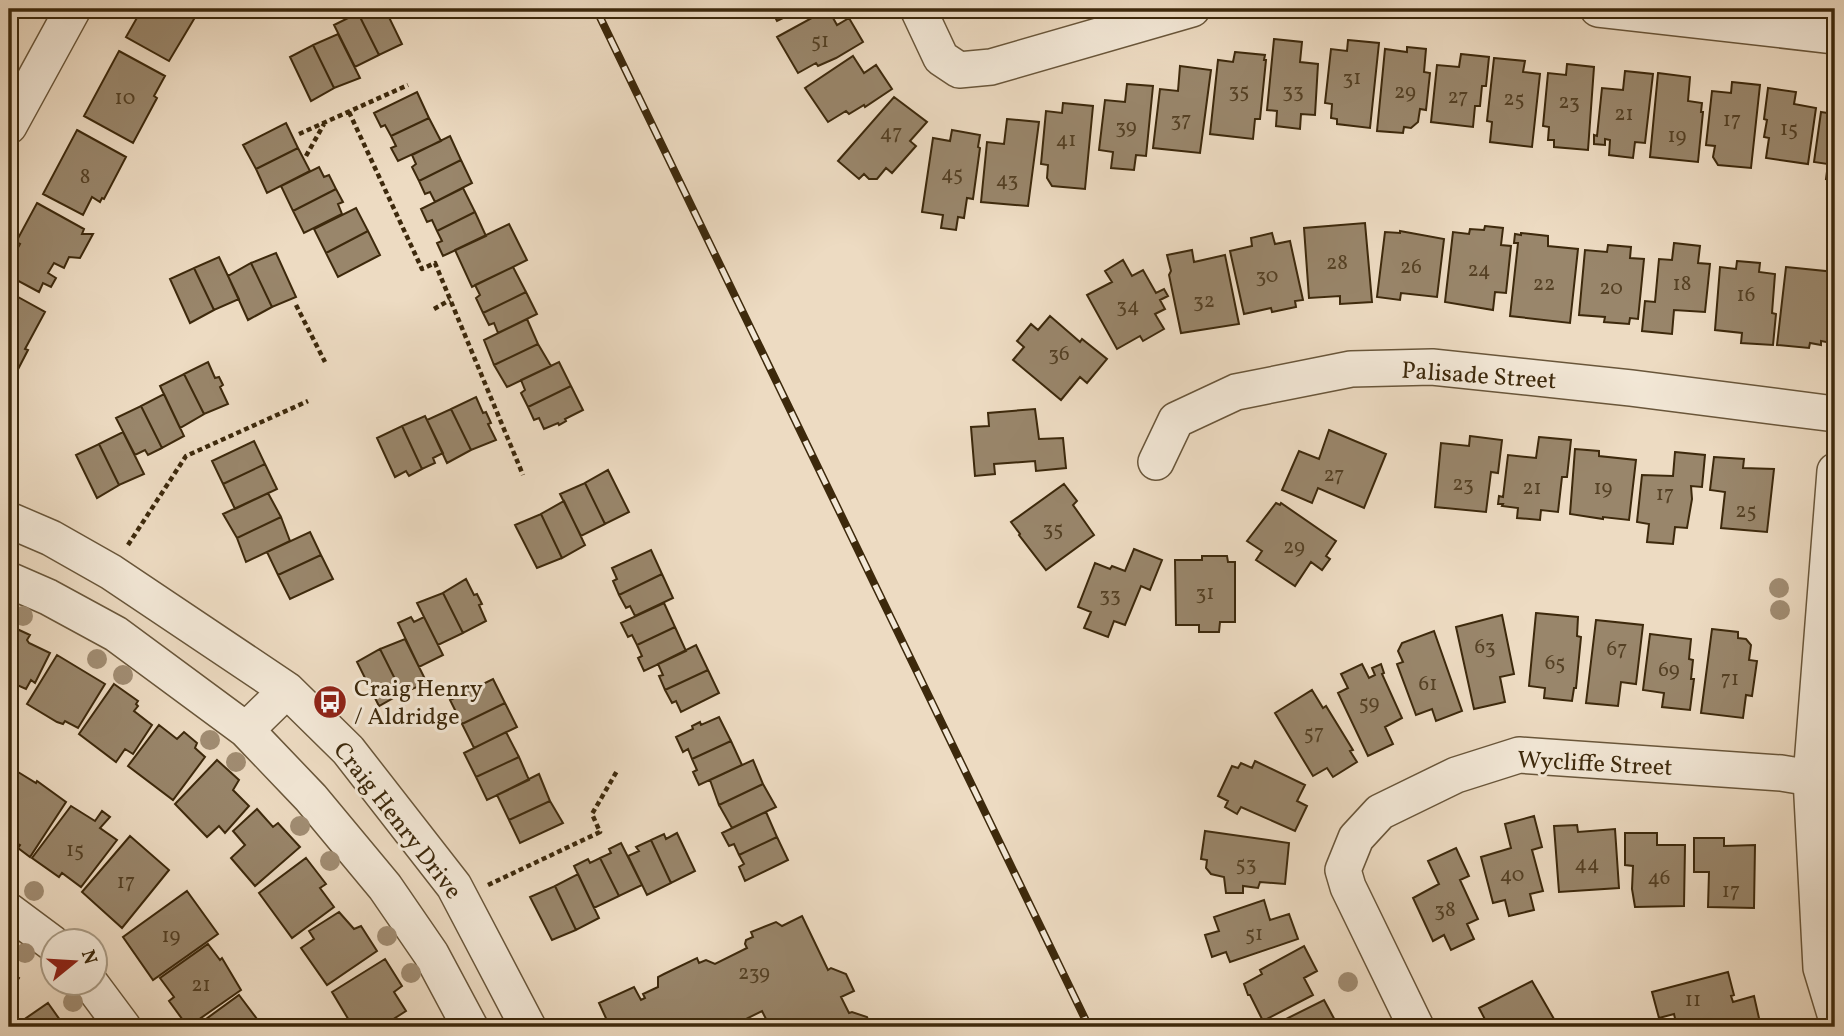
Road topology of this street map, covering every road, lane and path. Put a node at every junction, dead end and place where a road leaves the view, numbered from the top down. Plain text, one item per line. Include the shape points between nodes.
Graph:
1 (73, 9) edge
2 (918, 9) edge
3 (1192, 9) edge
4 (1598, 9) edge
5 (1835, 36) edge
6 (408, 85) dead end
7 (349, 112) junction
8 (324, 123) junction
9 (9, 126) edge
10 (299, 134) dead end
11 (306, 156) dead end
12 (450, 300) junction
13 (296, 305) dead end
14 (434, 309) dead end
15 (325, 362) dead end
16 (308, 401) dead end
17 (1835, 414) edge
18 (1156, 462) dead end
19 (1835, 471) edge
20 (523, 475) dead end
21 (9, 520) edge
22 (111, 572) junction
23 (9, 580) edge
24 (287, 690) junction
25 (246, 730) junction
26 (617, 771) dead end
27 (1811, 778) junction
28 (484, 887) dead end
29 (9, 911) edge
30 (38, 933) edge
31 (101, 998) edge
32 (1835, 1014) edge
33 (123, 1027) edge
34 (470, 1027) edge
35 (528, 1027) edge
36 (1416, 1027) edge

1 - 9 street
2 - 3 street via 941,58 959,70 991,67
4 - 5 street
6 - 7 path
7 - 8 path
7 - 12 path via 422,269 435,263
8 - 10 path
8 - 11 path
12 - 14 path
12 - 20 path
13 - 15 path
16 - 22 path via 186,456
17 - 18 street, Palisade Street via 1432,367 1351,369 1236,392 1176,420
19 - 27 street
21 - 22 street, Craig Henry Drive
22 - 24 street, Craig Henry Drive
23 - 25 street via 116,634
24 - 25 street
24 - 35 street, Craig Henry Drive via 348,750 454,886
25 - 34 street via 311,798 385,887 431,954
26 - 28 path via 592,814 600,832
27 - 32 street via 1821,968
27 - 36 street, Wycliffe Street via 1519,755 1456,775 1380,812 1356,838 1343,870
29 - 30 street
31 - 33 street

